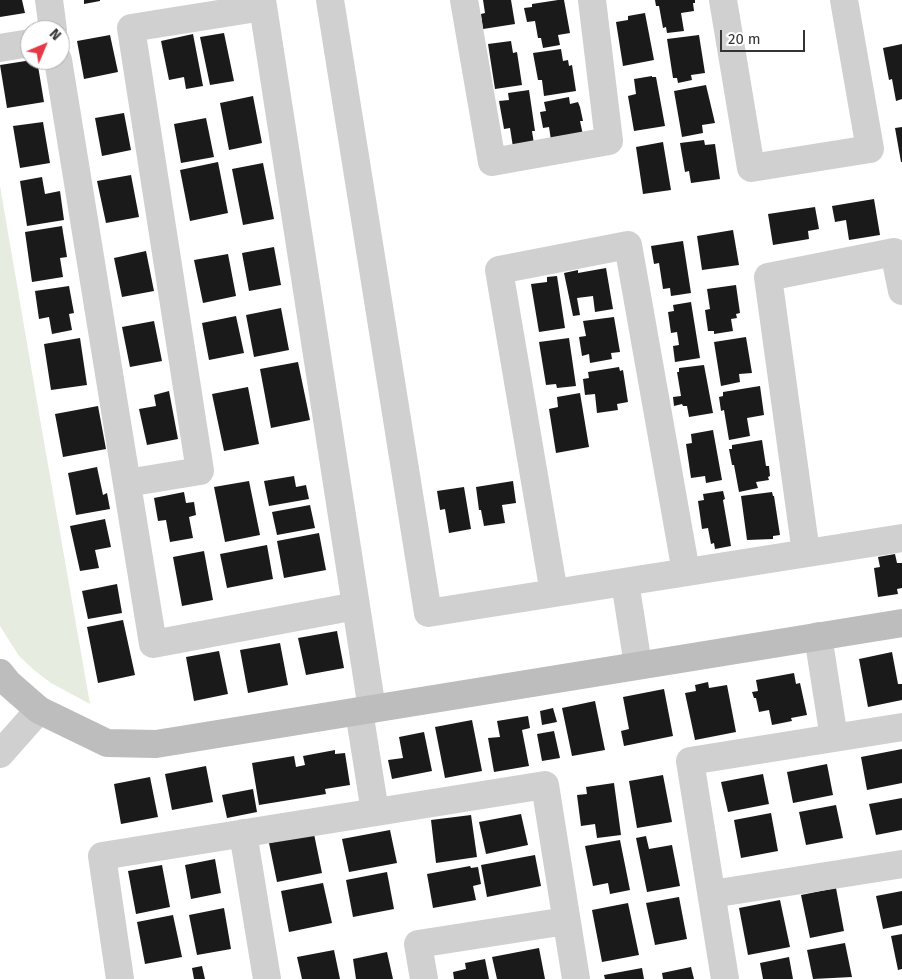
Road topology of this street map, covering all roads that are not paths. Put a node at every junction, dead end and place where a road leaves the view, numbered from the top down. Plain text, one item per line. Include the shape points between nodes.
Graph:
1 (49, 0) edge
2 (330, 0) edge
3 (464, 0) edge
4 (592, 0) edge
5 (723, 0) edge
6 (844, 0) edge
7 (262, 4) edge
8 (52, 20) edge
9 (20, 45) edge
10 (0, 48) edge
11 (60, 70) edge
12 (902, 291) edge
13 (127, 483) junction
14 (902, 538) edge
15 (806, 553) junction
16 (686, 572) junction
17 (625, 582) junction
18 (554, 593) junction
19 (356, 606) junction
20 (902, 623) edge
21 (818, 636) junction
22 (638, 666) junction
23 (0, 673) edge
24 (39, 710) junction
25 (366, 710) junction
26 (902, 727) edge
27 (834, 738) junction
28 (0, 754) edge
29 (375, 812) junction
30 (243, 833) junction
31 (902, 864) edge
32 (712, 894) junction
33 (566, 921) junction
34 (120, 979) edge
35 (267, 979) edge
36 (424, 979) edge
37 (576, 979) edge
38 (725, 979) edge

1 - 8 street
2 - 18 street via 428,613
3 - 4 street via 492,162 610,142
5 - 6 street via 751,168 870,148
7 - 13 street via 132,28 200,471
7 - 19 street
9 - 10 street
11 - 13 street
12 - 15 street via 894,252 768,276
13 - 19 street via 153,644
14 - 15 street
15 - 16 street
16 - 17 street
16 - 18 street via 628,246 499,270
17 - 18 street
17 - 22 street
19 - 25 street
20 - 21 street
21 - 22 street
21 - 27 street
22 - 25 street
23 - 24 street
24 - 25 street via 107,743 156,744
24 - 28 street
25 - 29 street
26 - 27 street
27 - 32 street via 690,761
29 - 30 street
29 - 33 street via 545,785
30 - 34 street via 102,856
30 - 35 street
31 - 32 street
32 - 38 street
33 - 36 street via 418,944
33 - 37 street

